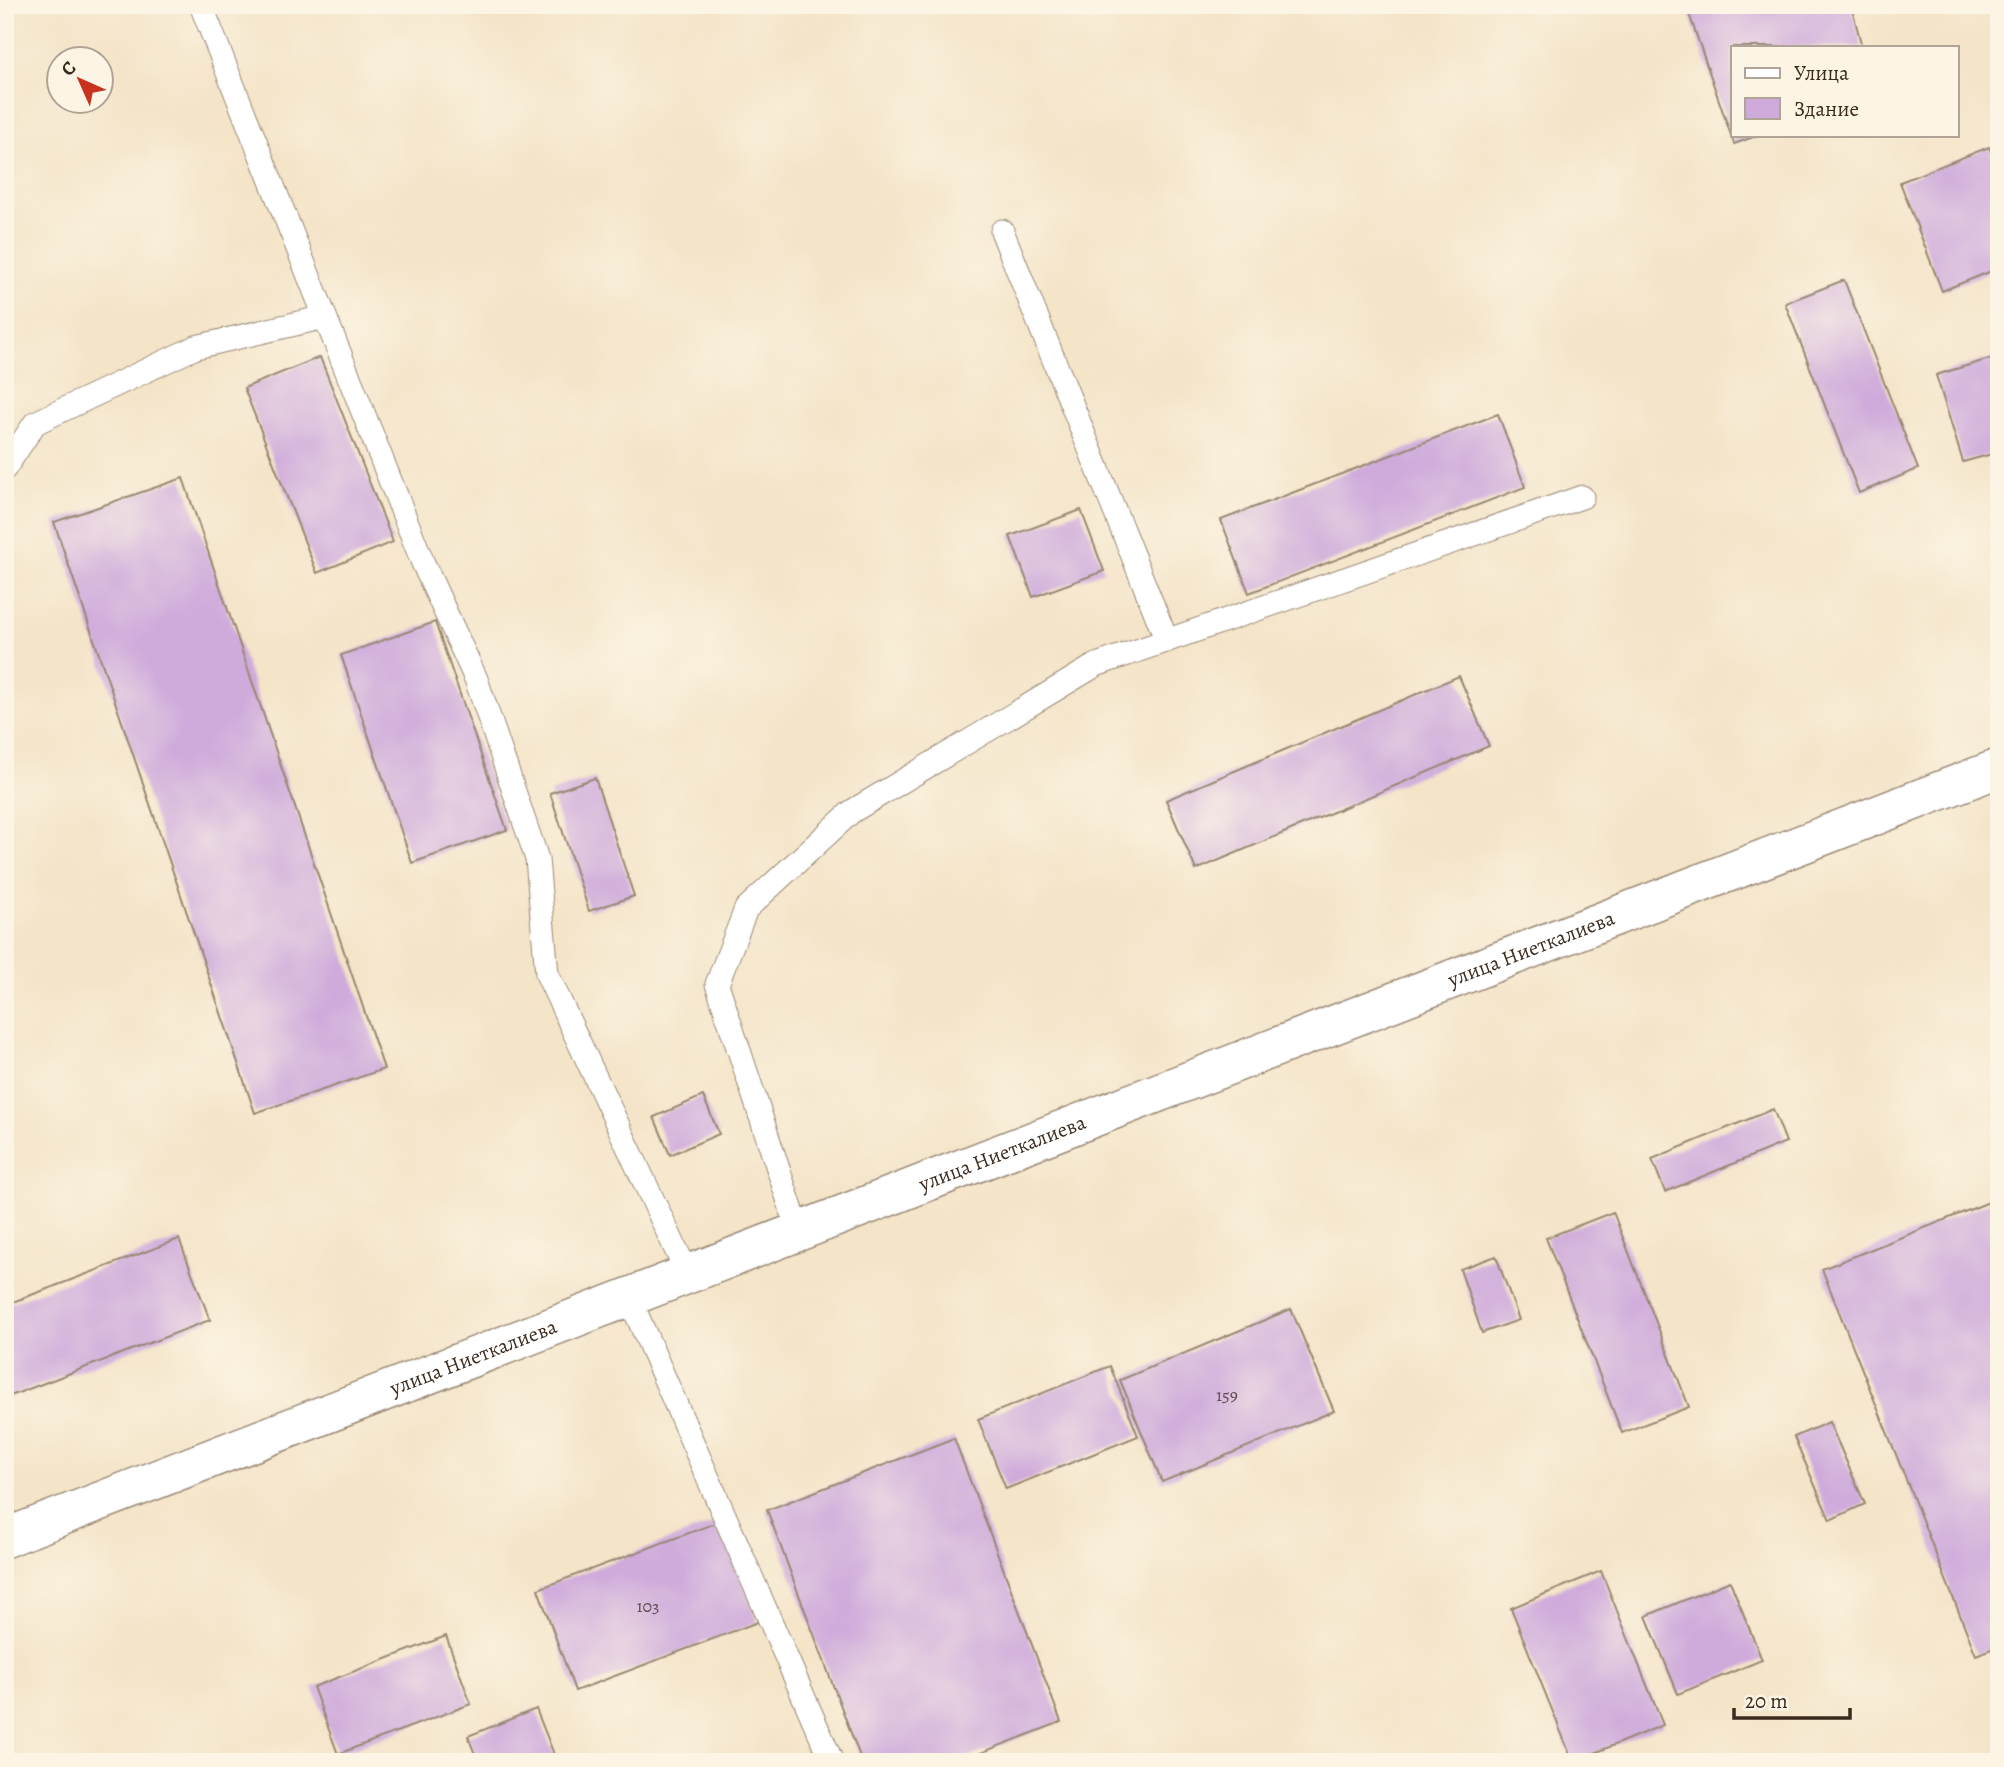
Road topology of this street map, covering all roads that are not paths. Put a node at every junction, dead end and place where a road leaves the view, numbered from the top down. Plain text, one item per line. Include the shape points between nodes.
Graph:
1 (201, 5) edge
2 (1002, 231) dead end
3 (325, 317) junction
4 (5, 468) edge
5 (1582, 497) dead end
6 (1167, 641) junction
7 (1999, 768) edge
8 (799, 1232) junction
9 (688, 1275) junction
10 (629, 1297) junction
11 (5, 1538) edge
12 (832, 1762) edge

1 - 3 lane
2 - 6 lane
3 - 4 lane via 197,347 47,417 35,423
3 - 9 lane via 423,564 477,679 537,859 547,974
5 - 6 lane
6 - 8 lane via 1096,665 851,812 746,909 718,984
7 - 8 street, улица Ниеткалиева
8 - 9 street, улица Ниеткалиева
9 - 10 street, улица Ниеткалиева
10 - 11 street, улица Ниеткалиева
10 - 12 lane

